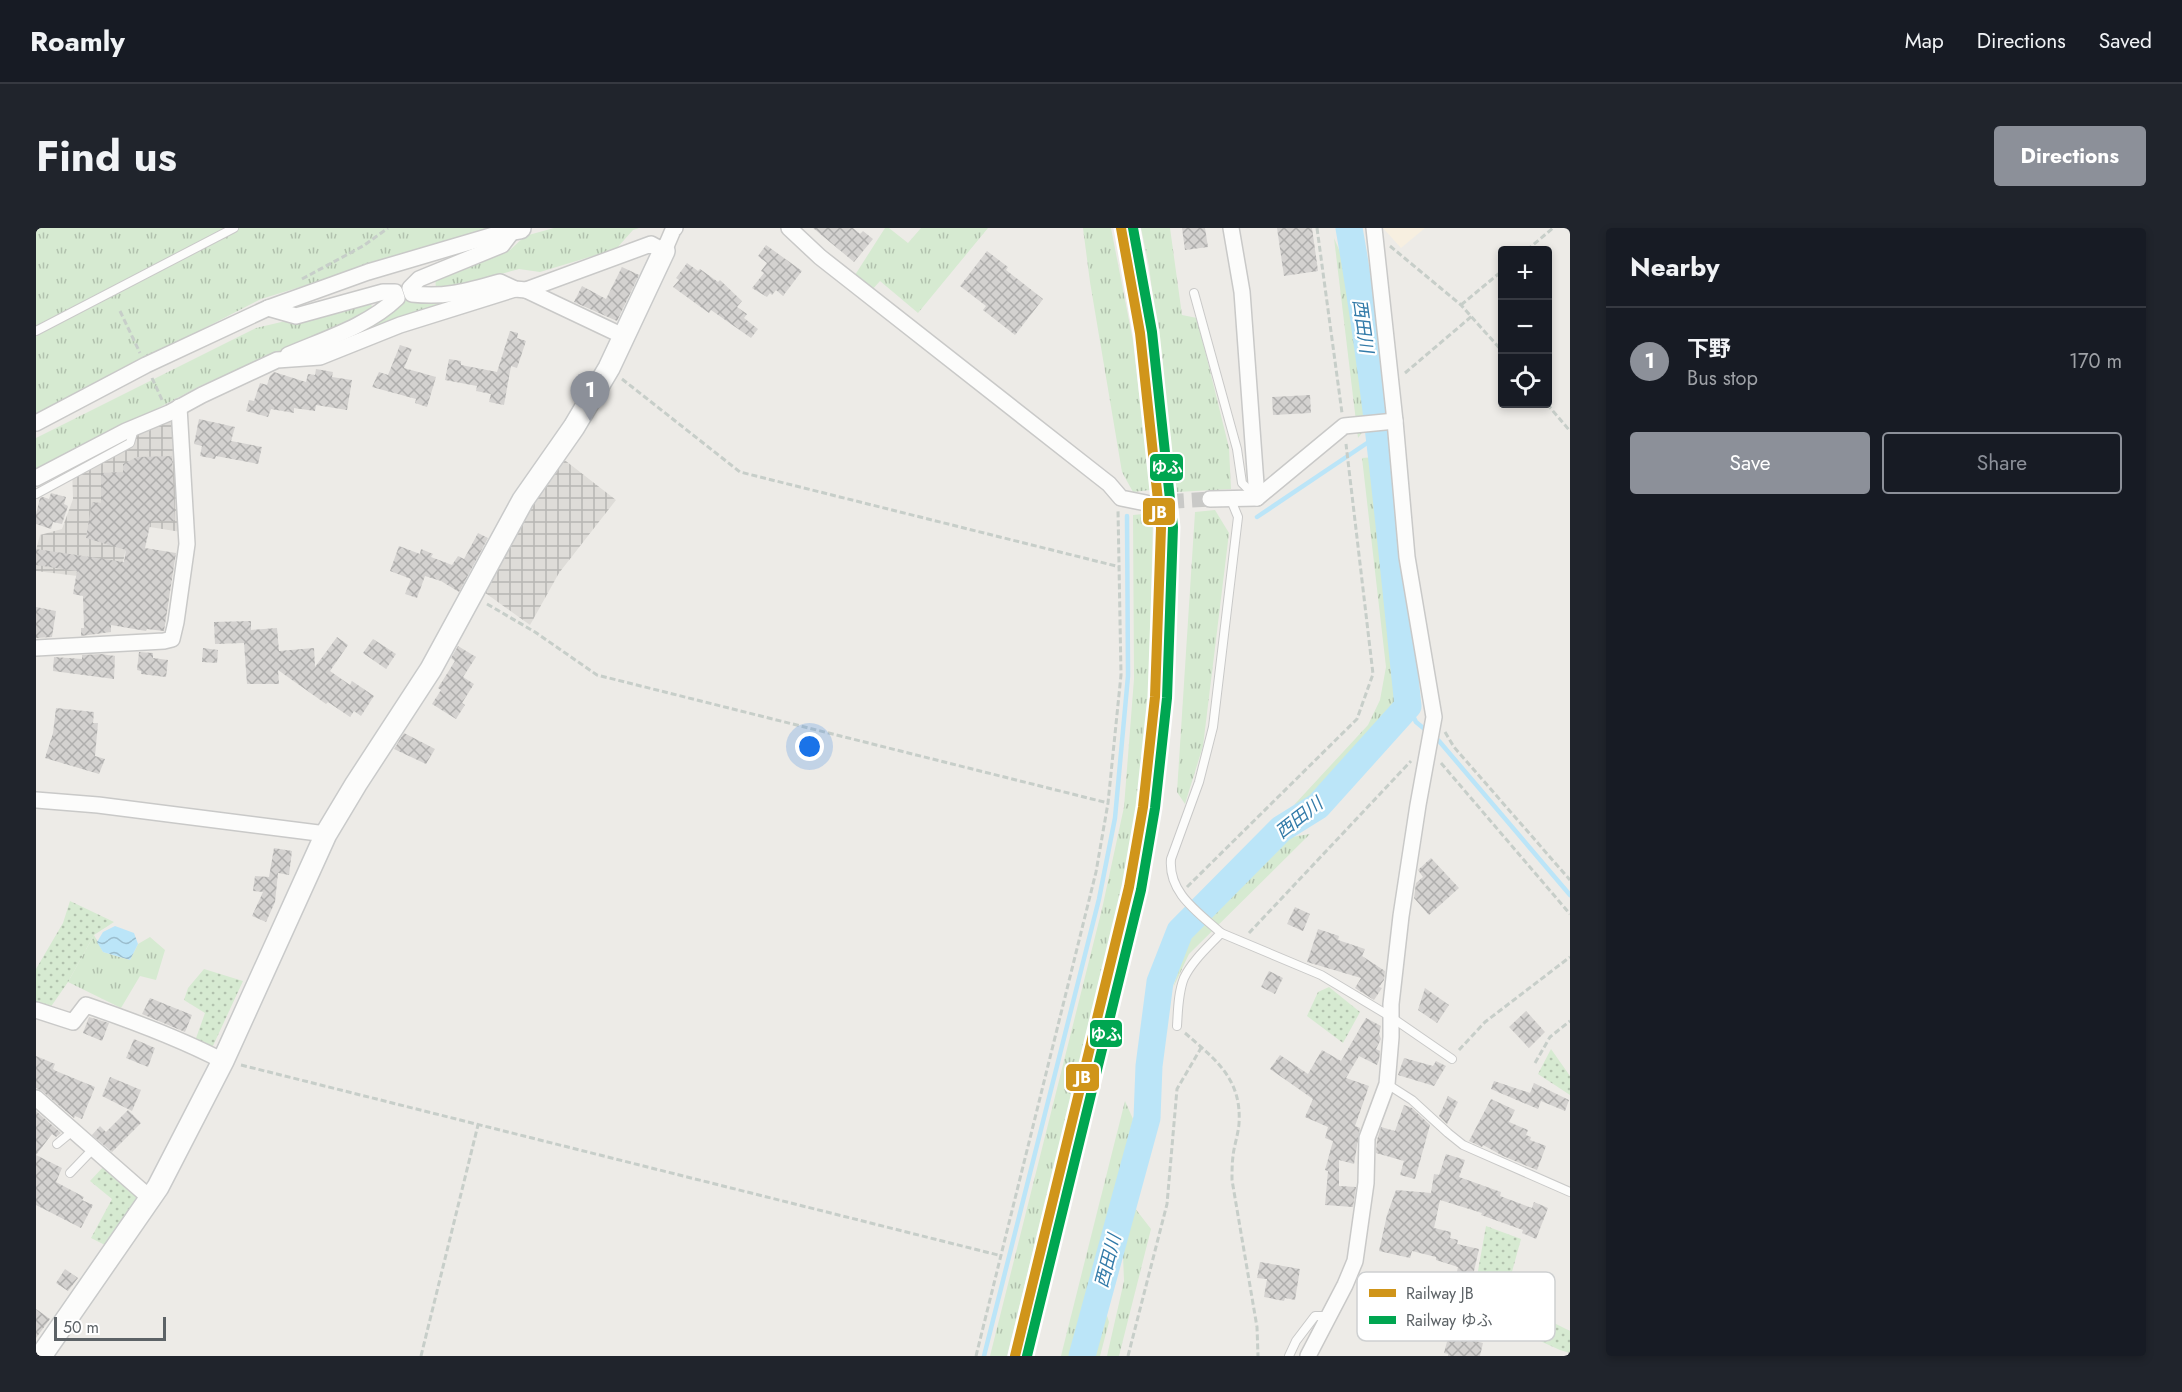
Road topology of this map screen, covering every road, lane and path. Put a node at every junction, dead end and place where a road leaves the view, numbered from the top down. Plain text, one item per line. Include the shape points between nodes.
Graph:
1 (234, 228) edge
2 (388, 228) edge
3 (675, 228) edge
4 (789, 228) edge
5 (1231, 228) edge
6 (1317, 228) edge
7 (1553, 228) edge
8 (517, 229) edge
9 (1374, 230) edge
10 (1532, 246) edge
11 (664, 251) junction
12 (1498, 275) edge
13 (293, 283) dead end
14 (521, 290) junction
15 (404, 293) junction
16 (1194, 293) dead end
17 (1461, 305) junction
18 (268, 308) junction
19 (120, 311) dead end
20 (1472, 316) junction
21 (36, 331) edge
22 (623, 336) junction
23 (1498, 345) edge
24 (277, 360) junction
25 (146, 365) junction
26 (609, 368) junction
27 (1391, 385) junction
28 (1550, 408) edge
29 (174, 410) junction
30 (1393, 421) junction
31 (36, 423) edge
32 (1344, 426) junction
33 (134, 428) junction
34 (1570, 431) edge
35 (36, 478) edge
36 (36, 494) edge
37 (1121, 498) junction
38 (1257, 498) junction
39 (1210, 499) tunnel mouth
40 (1231, 500) junction
41 (1146, 503) tunnel mouth
42 (1120, 567) junction
43 (472, 596) junction
44 (36, 648) edge
45 (1434, 721) junction
46 (36, 800) edge
47 (1108, 803) junction
48 (326, 834) junction
49 (1570, 880) edge
50 (1179, 894) junction
51 (1221, 933) junction
52 (1570, 957) edge
53 (36, 1010) edge
54 (1391, 1017) junction
55 (1570, 1021) edge
56 (1177, 1026) joint
57 (1201, 1048) junction
58 (1452, 1059) joint
59 (223, 1061) junction
60 (1535, 1063) dead end
61 (1387, 1084) junction
62 (36, 1098) edge
63 (478, 1124) junction
64 (74, 1130) junction
65 (57, 1144) dead end
66 (94, 1148) junction
67 (70, 1173) dead end
68 (1570, 1192) edge
69 (150, 1198) junction
70 (1002, 1256) junction
71 (1330, 1316) junction
72 (41, 1356) edge
73 (421, 1356) edge
74 (976, 1356) edge
75 (1128, 1356) edge
76 (1258, 1356) edge
77 (1289, 1356) edge
78 (1308, 1356) edge

1 - 21 lane
2 - 13 path via 363,246
3 - 11 street
4 - 37 street via 820,257 1109,484
5 - 38 street via 1242,291
6 - 32 path
7 - 10 path
8 - 15 street via 502,245 419,279
8 - 18 street via 368,272
9 - 17 path
9 - 27 street
11 - 14 street via 651,244
11 - 22 street
12 - 17 path
14 - 15 street via 500,282 457,294
14 - 22 street
14 - 24 street via 400,325 320,357
15 - 18 street via 383,292 296,316
15 - 24 street via 363,322
16 - 38 lane via 1237,449 1242,483
17 - 20 path
18 - 25 street
19 - 25 path
20 - 23 path
20 - 27 path
22 - 26 street
24 - 29 street
25 - 29 path
25 - 31 street
26 - 42 path via 740,471
26 - 43 street via 523,500
27 - 30 street
28 - 34 path
29 - 33 street
29 - 44 street via 187,544 172,639
30 - 32 street
30 - 45 street via 1407,557
32 - 38 street
32 - 50 path via 1373,674 1357,719
33 - 35 street
33 - 36 lane via 130,443
37 - 41 street
37 - 42 path
38 - 40 street
39 - 40 street
40 - 50 lane via 1238,517 1213,727 1199,782 1171,859 1170,873
42 - 47 path via 1121,675
43 - 47 path via 535,632 597,675
43 - 48 street via 431,669
45 - 49 path
45 - 54 street via 1401,916
46 - 48 street via 80,802
47 - 70 path via 1096,872
48 - 59 street
50 - 51 lane
51 - 54 lane via 1321,975
51 - 56 lane via 1184,978
52 - 58 path via 1485,1022
53 - 59 street via 73,1022 86,1005 197,1047
54 - 58 lane
54 - 61 street
55 - 60 path via 1550,1037
56 - 57 path
57 - 75 path via 1177,1089 1167,1204
57 - 76 path via 1221,1065 1238,1100 1232,1180 1257,1327
59 - 63 path
59 - 69 street
61 - 68 lane via 1412,1100 1463,1145
61 - 71 street via 1367,1138 1366,1183 1355,1261
62 - 64 street
63 - 70 path
63 - 73 path
64 - 65 lane
64 - 66 street
66 - 67 lane
66 - 69 street
69 - 72 street
70 - 74 path
71 - 77 lane via 1315,1316
71 - 78 street

